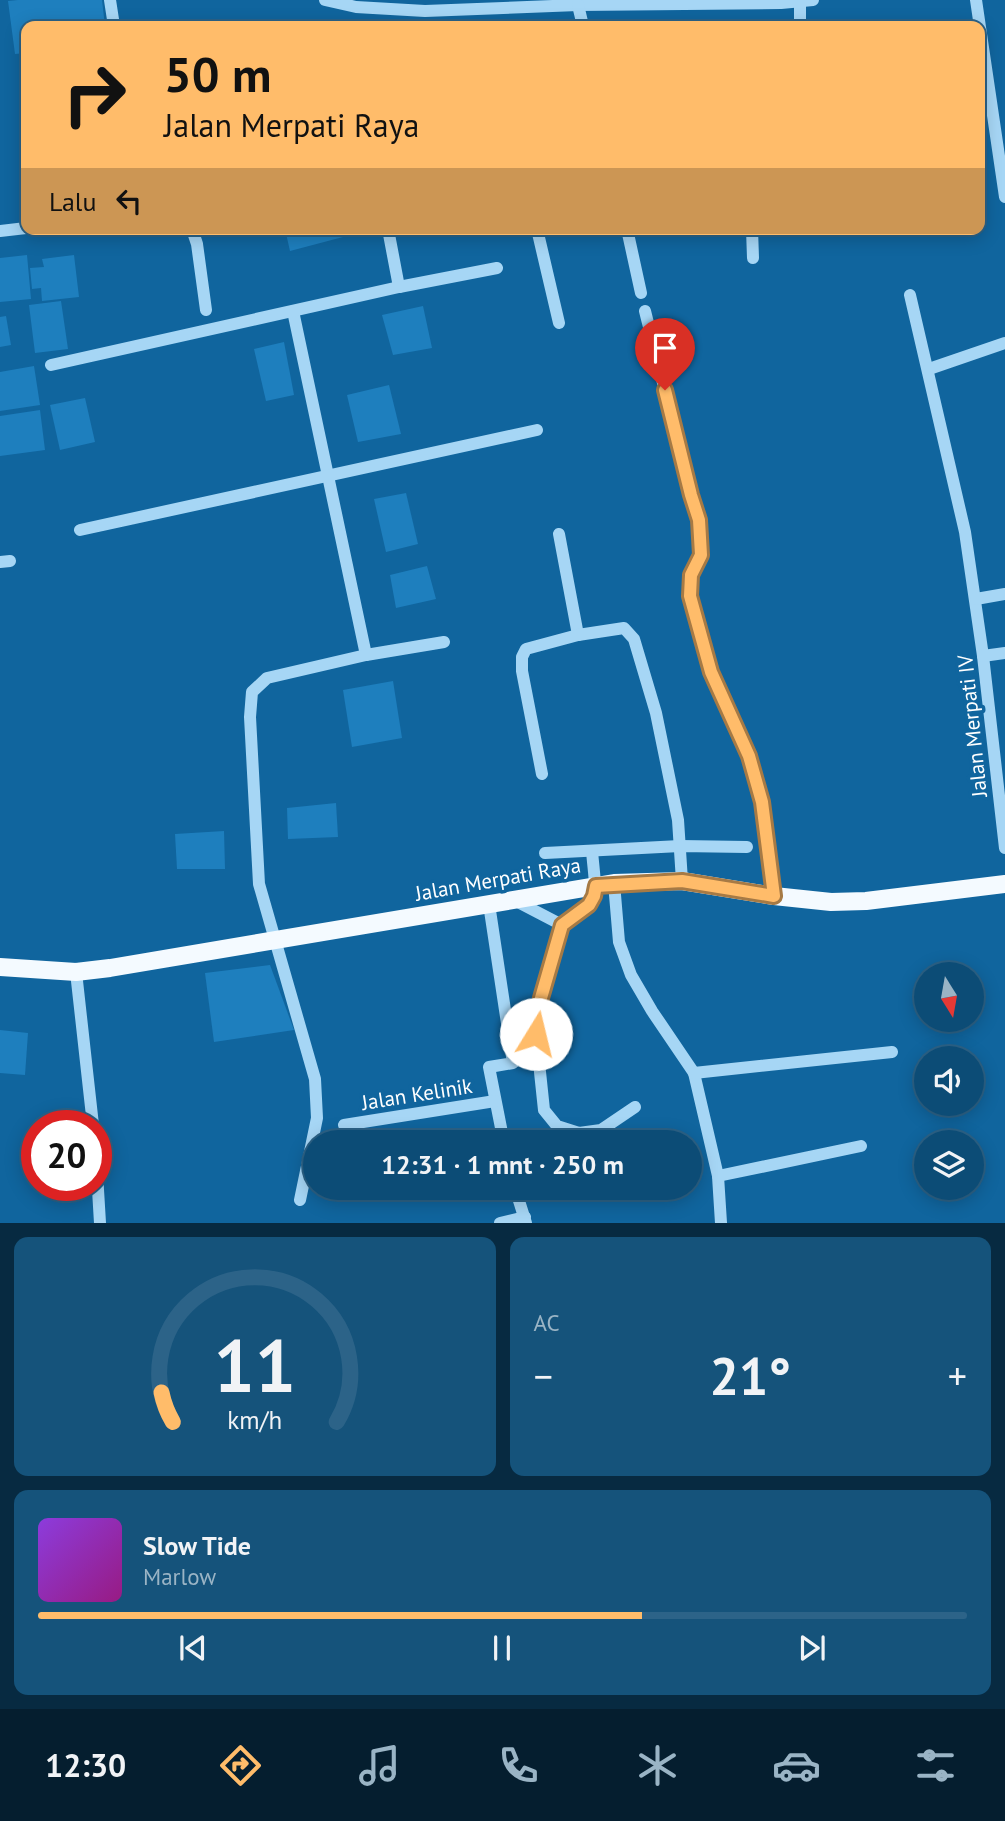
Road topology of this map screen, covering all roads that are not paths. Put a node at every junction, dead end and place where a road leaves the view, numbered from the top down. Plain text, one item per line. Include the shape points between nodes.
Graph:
1 (110, 0) edge
2 (325, 0) edge
3 (976, 0) edge
4 (781, 1) edge
5 (807, 1) edge
6 (578, 5) junction
7 (425, 6) edge
8 (113, 21) edge
9 (582, 21) edge
10 (801, 21) edge
11 (979, 21) edge
12 (985, 61) edge
13 (1005, 197) edge
14 (21, 229) edge
15 (0, 231) edge
16 (194, 235) edge
17 (389, 235) edge
18 (538, 235) edge
19 (628, 235) edge
20 (752, 235) edge
21 (753, 258) dead end
22 (497, 268) dead end
23 (399, 287) junction
24 (641, 293) dead end
25 (910, 295) dead end
26 (206, 310) dead end
27 (293, 311) junction
28 (645, 311) dead end
29 (559, 323) dead end
30 (1005, 343) edge
31 (51, 365) dead end
32 (929, 369) junction
33 (537, 430) dead end
34 (329, 474) junction
35 (80, 530) dead end
36 (559, 534) dead end
37 (1005, 594) edge
38 (976, 599) junction
39 (578, 635) junction
40 (444, 642) dead end
41 (1005, 653) edge
42 (366, 655) junction
43 (983, 656) junction
44 (541, 774) dead end
45 (680, 846) junction
46 (747, 847) dead end
47 (1005, 848) edge
48 (592, 851) junction
49 (545, 853) dead end
50 (682, 881) junction
51 (614, 883) junction
52 (1005, 884) edge
53 (596, 886) junction
54 (774, 896) junction
55 (513, 900) junction
56 (489, 904) junction
57 (562, 925) junction
58 (275, 940) junction
59 (0, 967) edge
60 (76, 972) junction
61 (892, 1052) dead end
62 (694, 1073) junction
63 (495, 1101) junction
64 (635, 1107) dead end
65 (91, 1110) edge
66 (344, 1125) dead end
67 (501, 1130) edge
68 (861, 1146) dead end
69 (718, 1175) junction
70 (300, 1200) dead end
71 (519, 1200) edge
72 (99, 1201) edge
73 (525, 1220) edge
74 (100, 1223) edge
75 (500, 1223) edge
76 (721, 1223) edge

1 - 8 street
2 - 7 street via 356,6
3 - 11 street
4 - 5 street
4 - 6 street
5 - 10 street
6 - 7 street
6 - 9 street
12 - 13 street
14 - 15 street
16 - 26 street
17 - 23 street
18 - 29 street
19 - 24 street
20 - 21 street
22 - 23 street
23 - 27 street
25 - 32 street, Jalan Merpati IV
27 - 31 street
27 - 34 street
28 - 54 street via 699,520 701,555 691,575 690,596 711,672 749,756 762,802
30 - 32 street
32 - 38 street, Jalan Merpati IV
33 - 34 street
34 - 35 street
34 - 42 street
36 - 39 street
37 - 38 street
38 - 43 street, Jalan Merpati IV
39 - 44 street via 533,646 522,657
39 - 45 street via 617,627 634,639 673,788
40 - 42 street
41 - 43 street
42 - 58 street via 267,678 252,692 259,884
43 - 47 street, Jalan Merpati IV
45 - 46 street
45 - 48 street
45 - 50 street
48 - 49 street
48 - 53 street
50 - 51 main road, Jalan Merpati Raya
50 - 54 main road, Jalan Merpati Raya
51 - 53 main road, Jalan Merpati Raya
51 - 62 street via 619,942 631,975
52 - 54 main road, Jalan Merpati Raya via 866,901
53 - 55 main road, Jalan Merpati Raya
53 - 57 street via 589,905
55 - 56 main road, Jalan Merpati Raya
55 - 57 street
56 - 58 main road, Jalan Merpati Raya
56 - 63 street via 513,1063 489,1067
57 - 64 street via 536,1034 544,1110 557,1126 579,1133 601,1129
58 - 60 main road, Jalan Merpati Raya
58 - 70 street via 315,1079 317,1118
59 - 60 main road, Jalan Merpati Raya
60 - 65 street
61 - 62 street
62 - 69 street
63 - 66 street, Jalan Kelinik
63 - 67 street, Jalan Kelinik
68 - 69 street
69 - 76 street
71 - 73 street
72 - 74 street
73 - 75 street

